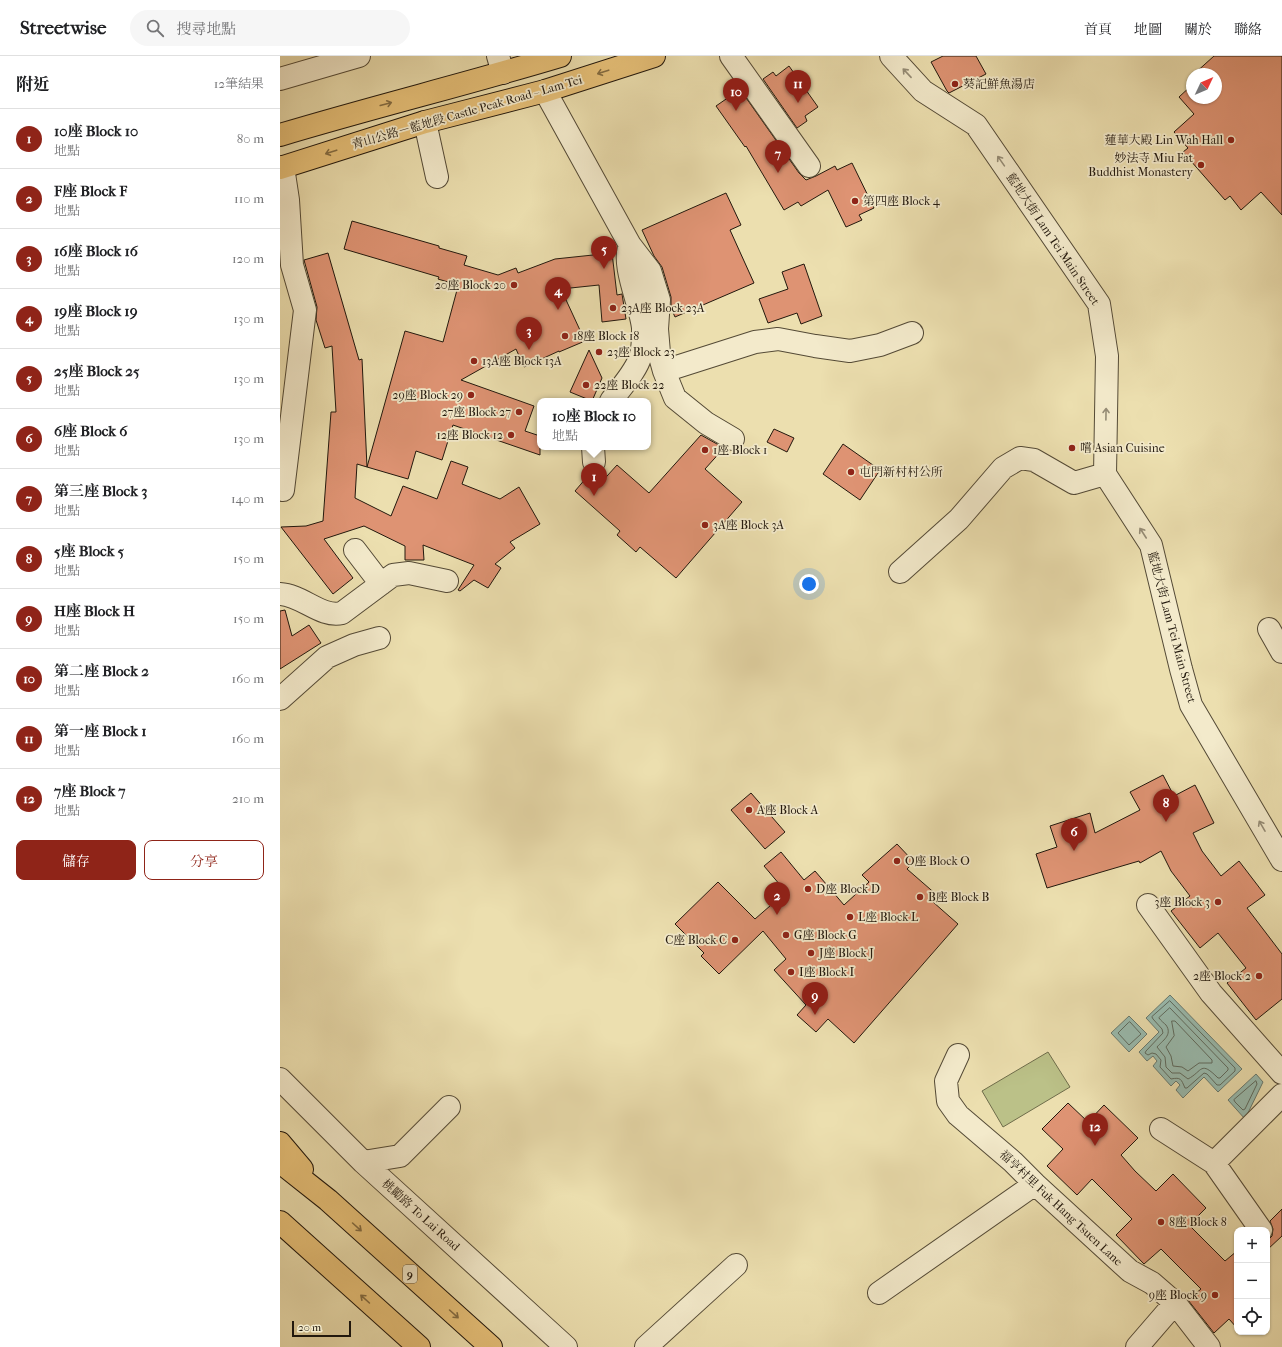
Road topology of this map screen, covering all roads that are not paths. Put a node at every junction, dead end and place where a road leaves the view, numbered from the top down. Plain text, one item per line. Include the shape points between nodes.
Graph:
1 (360, 56) edge
2 (560, 56) edge
3 (654, 56) edge
4 (731, 56) edge
5 (891, 56) edge
6 (501, 65) edge
7 (280, 79) edge
8 (545, 91) junction
9 (425, 122) junction
10 (280, 135) edge
11 (809, 166) dead end
12 (281, 167) edge
13 (437, 177) dead end
14 (285, 230) edge
15 (630, 245) junction
16 (912, 333) dead end
17 (664, 371) junction
18 (613, 398) edge
19 (733, 439) dead end
20 (1106, 474) junction
21 (283, 490) dead end
22 (355, 550) dead end
23 (900, 572) dead end
24 (447, 581) dead end
25 (381, 584) junction
26 (280, 594) edge
27 (1269, 629) dead end
28 (379, 638) dead end
29 (1282, 652) edge
30 (280, 698) edge
31 (1282, 860) edge
32 (1148, 905) dead end
33 (958, 1055) dead end
34 (1282, 1073) edge
35 (280, 1080) edge
36 (1282, 1095) edge
37 (449, 1107) dead end
38 (1161, 1129) dead end
39 (280, 1143) edge
40 (280, 1162) edge
41 (363, 1162) junction
42 (1214, 1163) junction
43 (1034, 1184) junction
44 (328, 1200) junction
45 (280, 1222) edge
46 (1259, 1227) edge
47 (736, 1265) dead end
48 (879, 1293) dead end
49 (1174, 1303) junction
50 (419, 1347) edge
51 (491, 1347) edge
52 (566, 1347) edge
53 (646, 1347) edge
54 (1137, 1347) edge
55 (1208, 1347) edge

1 - 7 street
2 - 6 main road
3 -> 8 main road, 青山公路－藍地段 Castle Peak Road – Lam Tei
4 - 11 street
20 -> 5 street, 藍地大街 Lam Tei Main Street via 1107,356 1099,304 976,125 924,91
10 -> 6 main road
8 - 9 main road, 青山公路－藍地段 Castle Peak Road – Lam Tei
8 - 15 street
9 -> 12 main road, 青山公路－藍地段 Castle Peak Road – Lam Tei
9 - 13 street
12 - 14 street via 288,200
14 - 21 street via 305,310
15 - 17 street via 650,271 659,300 657,329
15 - 18 street via 627,250 628,262 643,328 641,355
16 - 17 street via 880,345 850,351 778,339 755,342
17 - 19 street via 675,398 706,423
20 - 23 street via 1074,483 1034,460 1020,458 1003,468 959,519
31 -> 20 street, 藍地大街 Lam Tei Main Street via 1191,705 1151,545
22 - 25 street
24 - 25 street via 409,573 393,575
25 - 26 street via 342,613 335,615
27 - 29 street
28 - 30 street via 354,645 327,657
32 - 34 street via 1211,993
33 - 43 street, 福亨村里 Fuk Hang Tsuen Lane via 946,1080 948,1101 958,1115 1013,1162
35 - 41 street, 桃勵路 To Lai Road
36 - 42 street
37 - 41 street via 400,1156
38 - 42 street
39 - 44 main road
40 - 44 main road, 9
41 - 52 street, 桃勵路 To Lai Road
42 - 46 street
43 - 48 street
43 - 49 street, 福亨村里 Fuk Hang Tsuen Lane via 1130,1271 1152,1283
44 -> 51 main road, 9
50 -> 45 main road
47 - 53 street
49 - 54 street
49 - 55 street, 福亨村里 Fuk Hang Tsuen Lane

